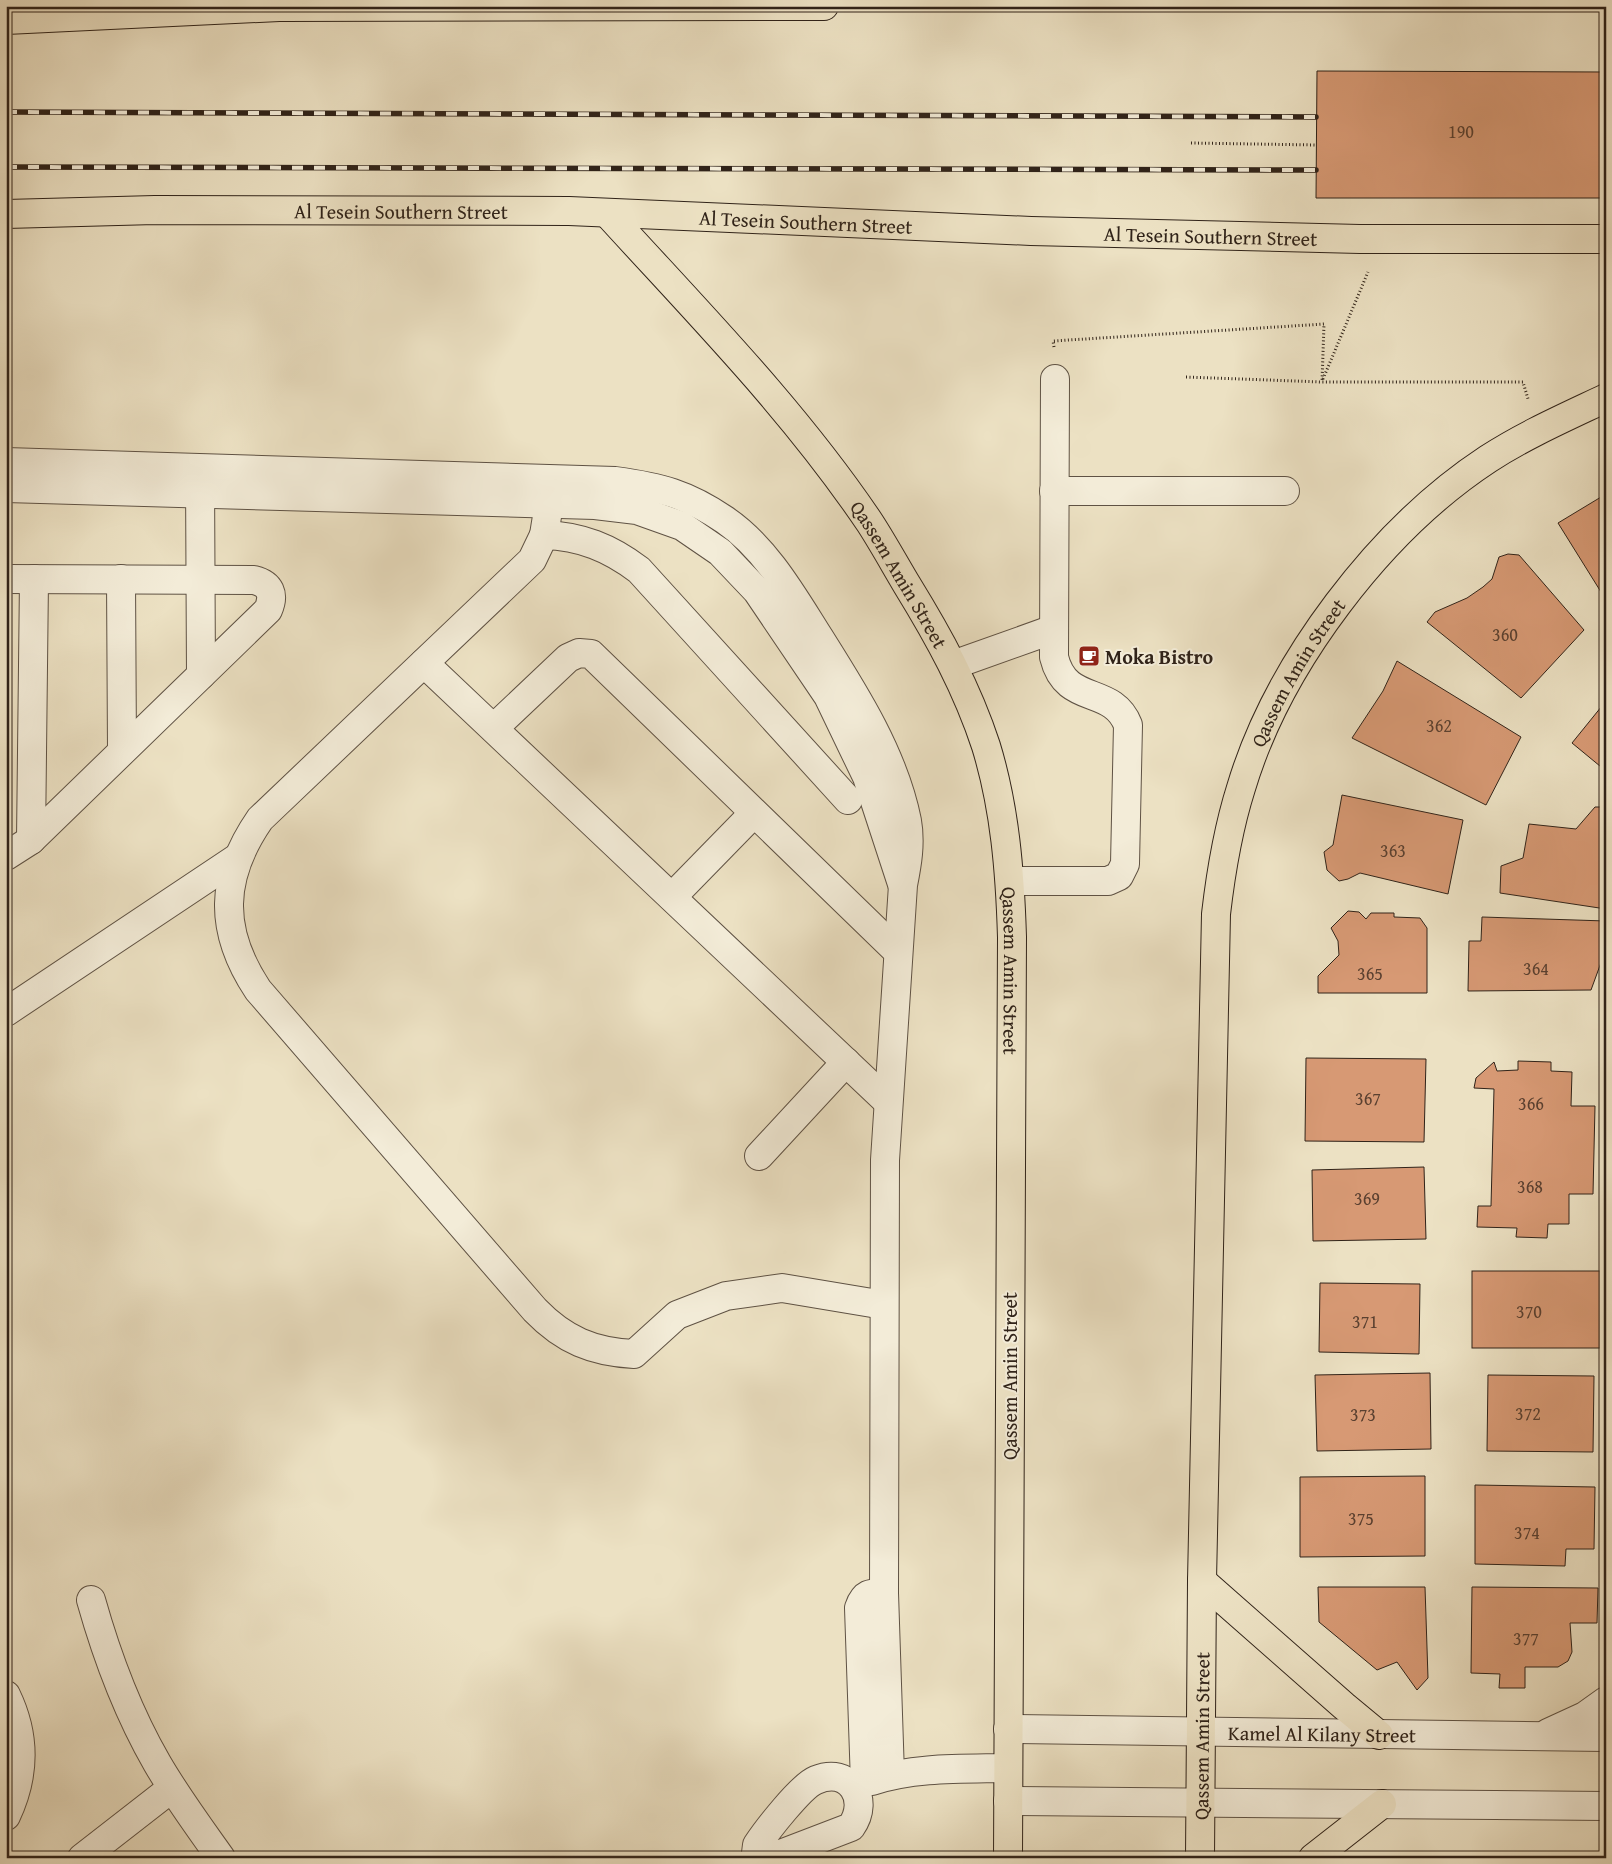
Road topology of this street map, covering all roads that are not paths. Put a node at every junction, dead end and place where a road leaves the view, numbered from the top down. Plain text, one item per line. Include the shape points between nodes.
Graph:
1 (811, 6) edge
2 (824, 6) edge
3 (280, 7) edge
4 (6, 20) edge
5 (607, 213) junction
6 (6, 214) edge
7 (1606, 239) edge
8 (1055, 379) road end
9 (1606, 398) edge
10 (6, 462) edge
11 (200, 481) junction
12 (6, 488) edge
13 (1054, 491) junction
14 (1285, 491) dead end
15 (549, 504) junction
16 (544, 535) junction
17 (6, 579) edge
18 (34, 579) junction
19 (121, 579) junction
20 (201, 580) junction
21 (1054, 629) junction
22 (424, 663) junction
23 (953, 665) junction
24 (201, 675) junction
25 (494, 728) junction
26 (122, 751) junction
27 (848, 800) dead end
28 (754, 813) junction
29 (31, 840) junction
30 (6, 856) edge
31 (237, 858) junction
32 (1010, 881) junction
33 (903, 885) junction
34 (672, 898) junction
35 (898, 952) junction
36 (6, 1012) edge
37 (846, 1062) junction
38 (888, 1102) junction
39 (759, 1156) dead end
40 (884, 1305) junction
41 (1202, 1581) junction
42 (91, 1600) dead end
43 (6, 1695) edge
44 (1606, 1701) edge
45 (1008, 1729) junction
46 (1201, 1732) junction
47 (1379, 1735) junction
48 (1542, 1736) junction
49 (1606, 1737) edge
50 (1008, 1768) junction
51 (870, 1782) junction
52 (172, 1788) junction
53 (1008, 1801) junction
54 (1200, 1803) junction
55 (1382, 1804) junction
56 (1606, 1806) edge
57 (6, 1816) edge
58 (110, 1850) edge
59 (759, 1857) edge
60 (82, 1858) edge
61 (221, 1858) edge
62 (1008, 1858) edge
63 (1200, 1858) edge
64 (1313, 1858) edge

1 - 2 main road
1 - 3 main road
3 - 4 main road
5 - 6 main road, Al Tesein Southern Street via 155,210
5 - 7 main road, Al Tesein Southern Street via 1031,231 1381,239
5 - 23 main road, Qassem Amin Street via 738,355 806,438 870,523
8 - 13 street
9 - 41 main road, Qassem Amin Street via 1489,459 1414,519 1380,553 1321,629 1274,707 1241,787 1228,837 1216,914
10 - 11 street
11 - 12 street
11 - 15 street
11 - 20 street
11 - 33 street via 615,481 655,486 692,500 726,521 755,547 788,588 858,700 901,794 908,824 908,855
13 - 14 street
13 - 21 street
15 - 16 street
15 - 33 street via 637,510 682,526 720,552 757,590 828,696 867,777
16 - 22 street via 532,560
16 - 27 street via 563,536 603,547 639,570
17 - 18 street
18 - 19 street
18 - 29 street
19 - 20 street
19 - 26 street
20 - 24 street
20 - 24 street via 254,580 271,590 272,601 268,610
21 - 23 street
21 - 32 street via 1054,657 1062,677 1080,692 1114,704 1128,725 1125,864 1120,876 1108,881
22 - 25 street
22 - 31 street via 260,819
23 - 32 main road, Qassem Amin Street via 972,707 997,788
24 - 26 street
25 - 28 street via 568,658 579,653 592,654
25 - 34 street
26 - 29 street
28 - 34 street
28 - 35 street
29 - 30 street
31 - 36 street
31 - 40 street via 228,904 230,927 236,949 250,977 535,1310 563,1335 597,1350 634,1354 677,1315 726,1296 782,1288
32 - 45 main road, Qassem Amin Street
33 - 35 street
34 - 37 street
35 - 38 street
37 - 38 street
37 - 39 street
38 - 40 street
40 - 51 street via 884,1593 868,1593 862,1598 859,1608
41 - 46 main road, Qassem Amin Street
41 - 47 main road
42 - 52 street via 118,1684
43 - 57 street via 16,1718 22,1761 20,1781
44 - 48 street via 1585,1716
45 - 46 street, Kamel Al Kilany Street
45 - 50 main road, Qassem Amin Street
46 - 47 street, Kamel Al Kilany Street
46 - 54 main road, Qassem Amin Street
47 - 48 street, Kamel Al Kilany Street
48 - 49 street, Kamel Al Kilany Street
50 - 51 street via 934,1770
50 - 53 main road, Qassem Amin Street
51 - 59 street via 859,1798 858,1818 851,1827
51 - 59 street via 846,1781 836,1777 814,1780 761,1839 755,1849
52 - 58 street
52 - 61 street
53 - 54 street
53 - 62 main road, Qassem Amin Street
54 - 55 street
54 - 63 main road, Qassem Amin Street
55 - 56 street
55 - 64 main road
58 - 60 street

